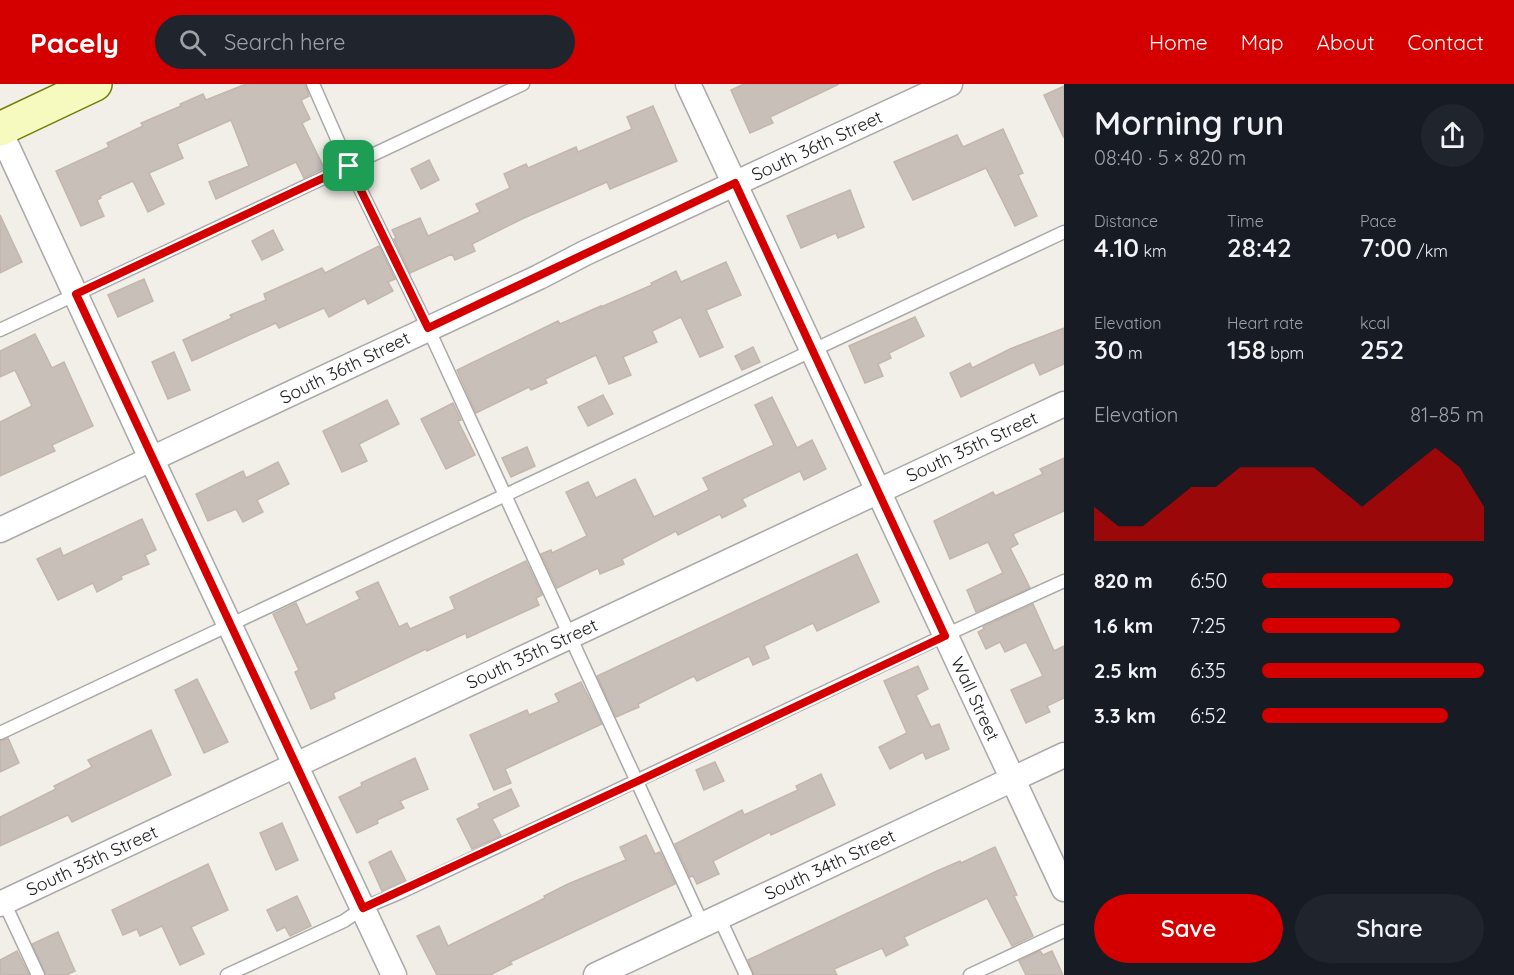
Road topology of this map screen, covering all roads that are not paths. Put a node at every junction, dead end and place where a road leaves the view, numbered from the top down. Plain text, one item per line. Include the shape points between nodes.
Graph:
1 (94, 84) edge
2 (313, 84) edge
3 (523, 84) edge
4 (688, 84) edge
5 (950, 84) edge
6 (0, 130) edge
7 (349, 166) junction
8 (735, 183) junction
9 (1064, 232) edge
10 (76, 294) junction
11 (428, 328) junction
12 (0, 330) edge
13 (812, 350) junction
14 (1064, 404) edge
15 (151, 458) junction
16 (878, 491) junction
17 (505, 495) junction
18 (0, 530) edge
19 (1064, 581) edge
20 (230, 625) junction
21 (570, 636) junction
22 (945, 636) junction
23 (0, 733) edge
24 (1064, 754) edge
25 (296, 765) junction
26 (1012, 779) junction
27 (638, 781) junction
28 (1064, 889) edge
29 (1, 900) edge
30 (363, 908) junction
31 (711, 921) junction
32 (1064, 931) edge
33 (38, 975) edge
34 (227, 975) edge
35 (394, 975) edge
36 (596, 975) edge
37 (746, 975) edge
38 (970, 975) edge

1 - 6 street via 57,97
2 - 7 lane
3 - 7 lane
4 - 8 street, Wall Street
5 - 8 street, South 36th Street
6 - 10 street
7 - 10 lane
7 - 11 lane
8 - 11 street, South 36th Street
8 - 13 street, Wall Street
9 - 13 lane
10 - 12 lane
10 - 15 street
11 - 15 street, South 36th Street
11 - 17 lane
13 - 16 street, Wall Street
13 - 17 lane
14 - 16 street, South 35th Street
15 - 18 street, South 36th Street
15 - 20 street
16 - 21 street, South 35th Street
16 - 22 street, Wall Street
17 - 20 lane
17 - 21 lane
19 - 22 lane
20 - 23 lane
20 - 25 street
21 - 25 street, South 35th Street
21 - 27 lane
22 - 26 street, Wall Street
22 - 27 lane
24 - 26 street, South 34th Street
25 - 29 street, South 35th Street
25 - 30 street
26 - 28 street, Wall Street
26 - 31 street, South 34th Street
27 - 30 lane
27 - 31 lane
29 - 33 lane
30 - 34 lane via 344,921
30 - 35 street
31 - 36 street, South 34th Street
31 - 37 lane
32 - 38 lane

